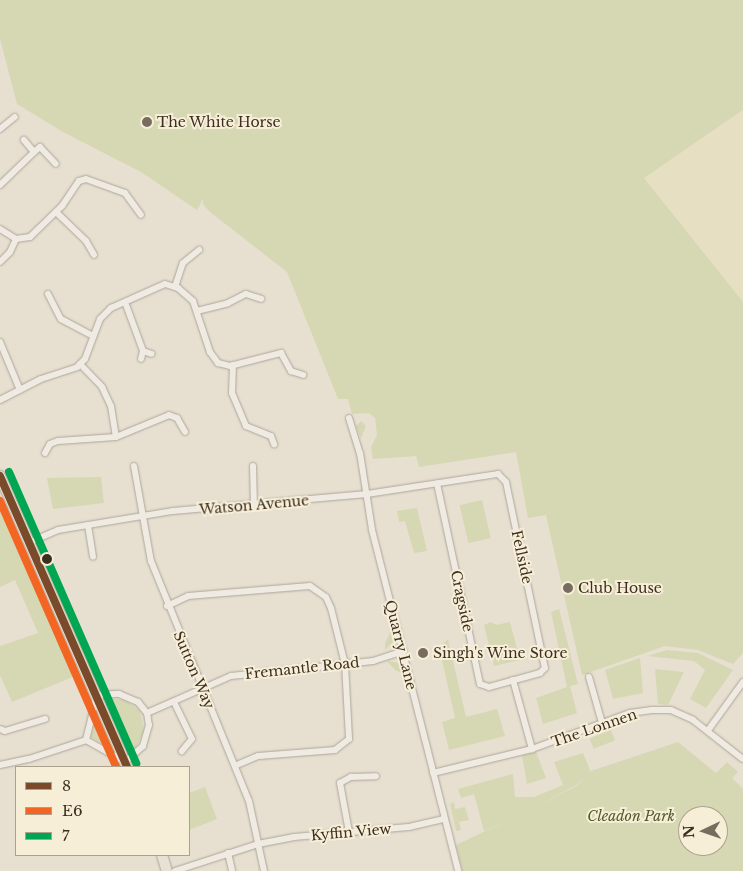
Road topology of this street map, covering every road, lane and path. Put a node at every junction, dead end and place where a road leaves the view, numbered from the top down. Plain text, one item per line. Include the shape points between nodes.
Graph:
1 (15, 117) dead end
2 (0, 129) edge
3 (24, 140) dead end
4 (34, 152) junction
5 (56, 164) dead end
6 (0, 185) edge
7 (56, 212) junction
8 (141, 215) dead end
9 (0, 229) edge
10 (16, 238) junction
11 (199, 250) dead end
12 (94, 254) dead end
13 (0, 262) edge
14 (175, 288) junction
15 (48, 294) dead end
16 (261, 298) dead end
17 (125, 302) junction
18 (197, 311) junction
19 (93, 336) junction
20 (0, 342) edge
21 (143, 351) junction
22 (152, 354) dead end
23 (141, 359) dead end
24 (80, 364) junction
25 (233, 365) junction
26 (303, 375) dead end
27 (20, 390) junction
28 (0, 400) edge
29 (349, 418) dead end
30 (185, 432) dead end
31 (116, 437) junction
32 (274, 444) dead end
33 (45, 453) dead end
34 (134, 466) dead end
35 (253, 466) dead end
36 (0, 476) edge
37 (437, 484) junction
38 (367, 494) junction
39 (254, 506) junction
40 (142, 516) junction
41 (88, 525) junction
42 (30, 542) junction
43 (93, 557) dead end
44 (167, 606) junction
45 (403, 651) junction
46 (345, 664) junction
47 (589, 677) dead end
48 (513, 680) junction
49 (743, 682) edge
50 (202, 690) junction
51 (97, 695) junction
52 (174, 702) junction
53 (147, 714) junction
54 (45, 719) dead end
55 (602, 723) junction
56 (0, 729) edge
57 (709, 729) junction
58 (86, 740) junction
59 (532, 749) junction
60 (182, 751) dead end
61 (743, 758) edge
62 (126, 764) edge
63 (0, 765) edge
64 (235, 766) junction
65 (433, 773) junction
66 (376, 776) dead end
67 (444, 819) junction
68 (349, 832) junction
69 (258, 844) junction
70 (228, 853) junction
71 (162, 856) edge
72 (168, 871) edge
73 (175, 871) edge
74 (232, 871) edge
75 (264, 871) edge
76 (458, 871) edge

1 - 2 street
3 - 4 street
4 - 5 street via 40,147
4 - 6 street
7 - 8 street via 80,181 86,178 125,193
7 - 10 street via 30,237
7 - 12 street via 86,241
9 - 10 street
10 - 13 street via 10,252
11 - 14 street via 183,263
14 - 17 street via 165,284
14 - 18 street via 193,301
15 - 19 street via 61,319
16 - 18 street via 246,294 228,303
17 - 19 street via 111,308 100,319
17 - 21 street
18 - 25 street via 210,352 218,363
19 - 24 street
20 - 27 street
21 - 22 street
21 - 23 street
24 - 27 street
24 - 31 street via 102,387 111,406
25 - 26 street via 281,353 291,370
25 - 32 street via 232,393 246,426 271,436
27 - 28 street
29 - 38 street, Quarry Lane via 360,450
30 - 31 street via 178,418 169,415
31 - 33 street via 58,441 50,444
34 - 40 street, Sutton Way
35 - 39 street
36 - 42 main road
37 - 38 street, Watson Avenue
37 - 48 street, Cragside via 480,684 489,687
37 - 48 street, Fellside via 498,474 506,482 546,668
38 - 39 street, Watson Avenue
38 - 45 street, Quarry Lane via 372,530
39 - 40 street, Watson Avenue
40 - 41 street, Watson Avenue
40 - 44 street, Sutton Way via 151,561
41 - 42 street, Watson Avenue via 58,530
41 - 43 street
42 - 51 main road
44 - 46 street via 188,596 310,586 326,597
44 - 50 street, Sutton Way
45 - 46 street, Fremantle Road via 373,661
45 - 65 street, Quarry Lane
46 - 50 street, Fremantle Road via 231,676
46 - 64 street via 350,730 349,740 344,745 335,750 258,756
47 - 55 street
48 - 59 street
49 - 57 street
50 - 52 street, Fremantle Road
50 - 64 street, Sutton Way
51 - 53 street via 128,696 138,702
51 - 58 street
51 - 62 main road
52 - 53 street, Fremantle Road
52 - 60 street via 192,739
53 - 62 street via 147,740
54 - 56 street
55 - 57 street, The Lonnen via 630,713 671,710
55 - 59 street, The Lonnen
57 - 61 street, The Lonnen
58 - 62 street
58 - 63 street
59 - 65 street, The Lonnen
64 - 69 street, Sutton Way via 249,801
65 - 67 street, Quarry Lane
66 - 68 street via 351,777 340,783
67 - 68 street, Kyffin View via 409,827
67 - 76 street, Quarry Lane
68 - 69 street, Kyffin View
69 - 70 street, Kyffin View
69 - 75 street, Sutton Way
70 - 73 street, Kyffin View
70 - 74 street
71 - 72 main road

